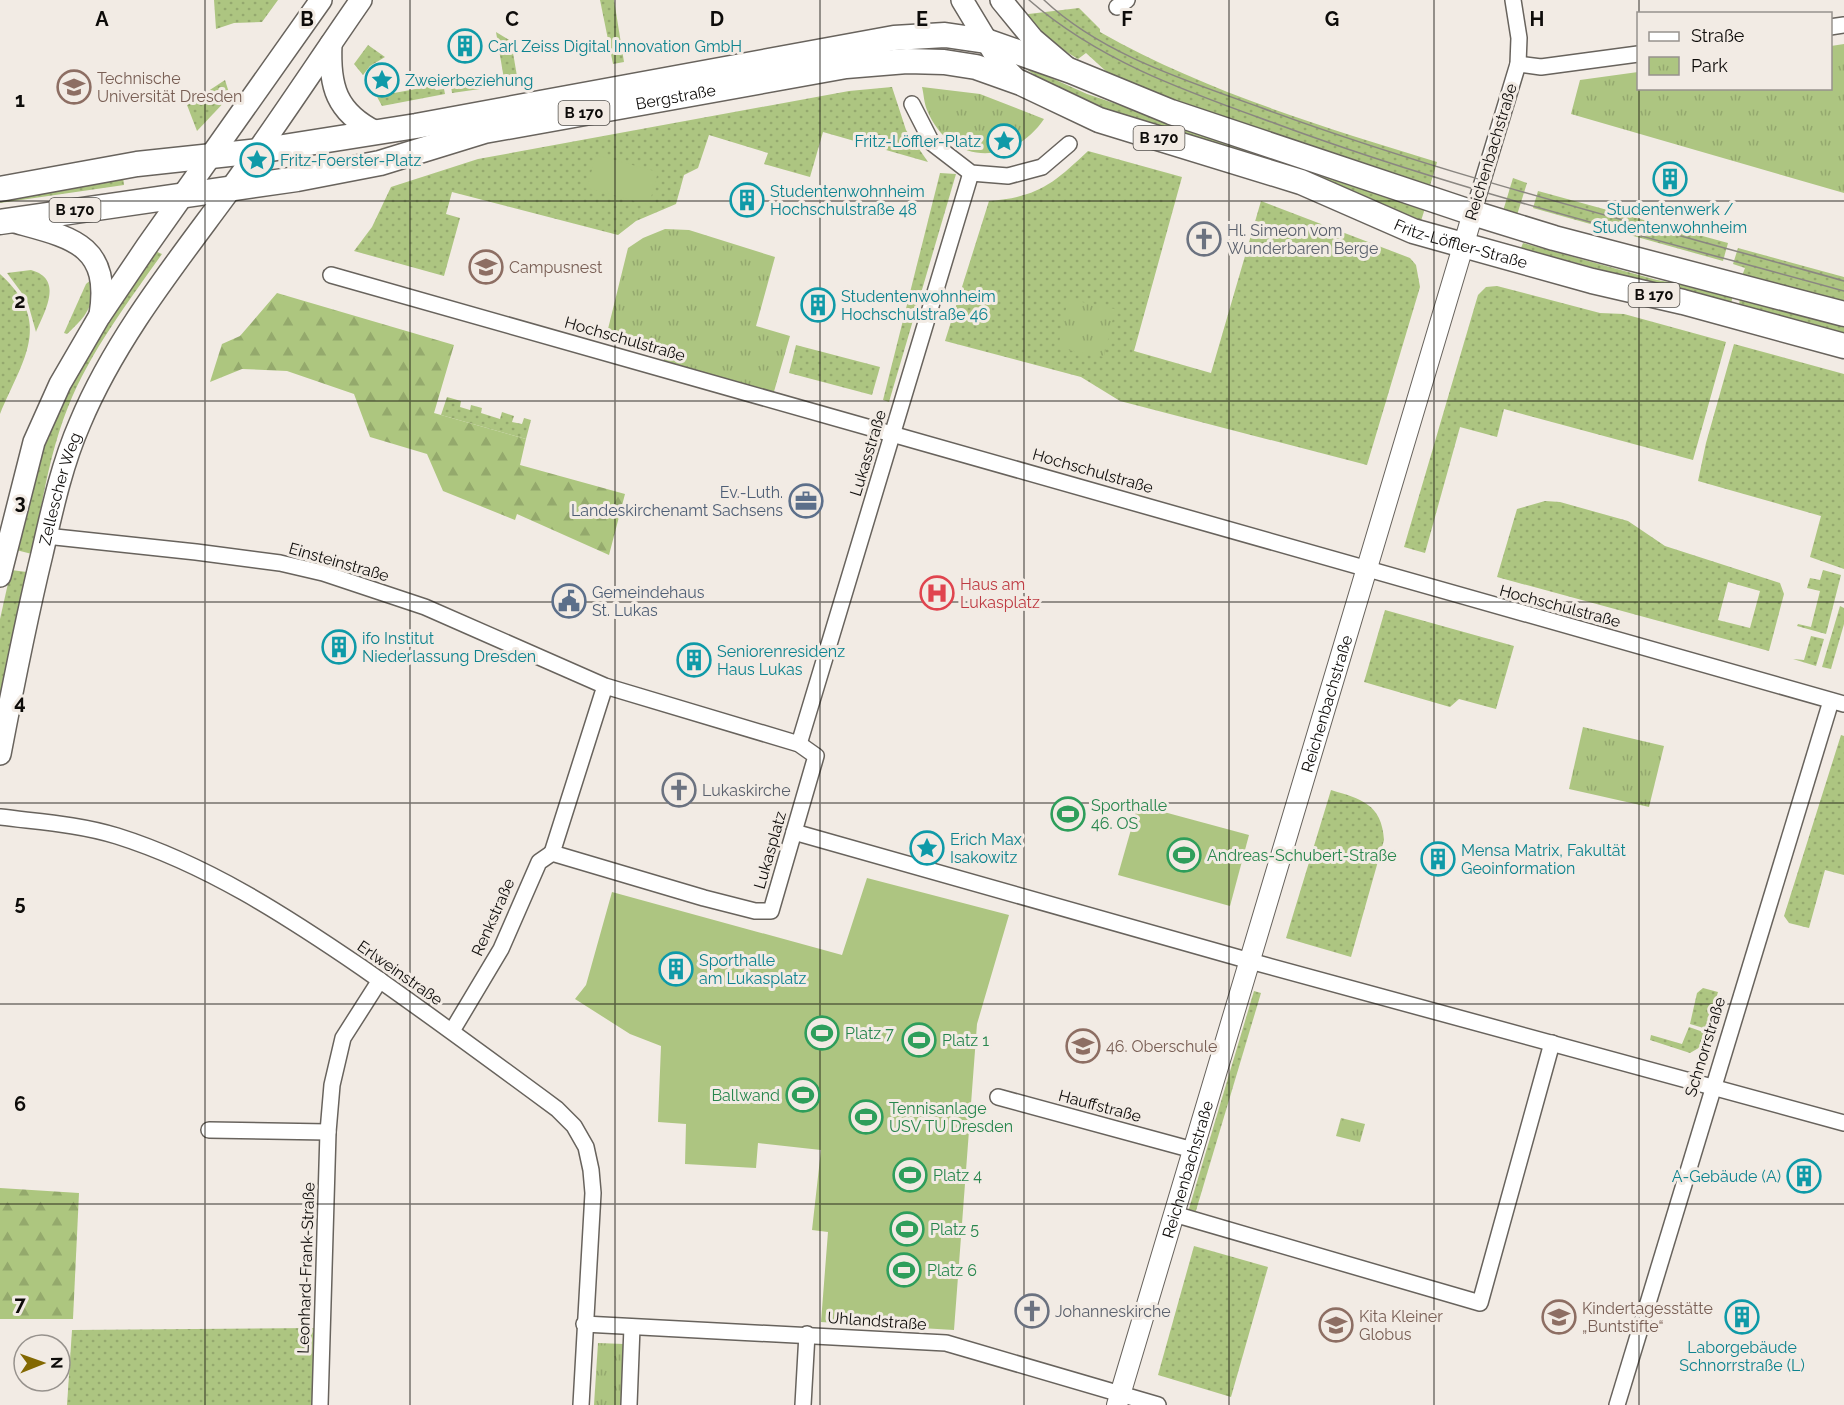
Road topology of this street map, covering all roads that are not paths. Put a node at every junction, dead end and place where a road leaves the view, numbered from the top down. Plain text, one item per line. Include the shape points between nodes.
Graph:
1 (321, 0) edge
2 (361, 0) edge
3 (962, 0) edge
4 (1001, 0) edge
5 (1513, 0) edge
6 (986, 41) junction
7 (331, 43) junction
8 (1637, 54) edge
9 (1518, 64) junction
10 (1071, 71) junction
11 (1021, 83) junction
12 (912, 104) dead end
13 (376, 132) junction
14 (1069, 144) dead end
15 (258, 151) junction
16 (213, 155) junction
17 (970, 173) junction
18 (231, 188) junction
19 (0, 189) edge
20 (184, 194) junction
21 (1473, 213) junction
22 (5, 221) edge
23 (1463, 246) junction
24 (331, 275) dead end
25 (1844, 314) edge
26 (99, 317) junction
27 (1844, 346) edge
28 (892, 433) junction
29 (46, 536) junction
30 (1367, 567) junction
31 (0, 576) edge
32 (605, 686) junction
33 (1837, 703) edge
34 (800, 744) junction
35 (0, 753) edge
36 (0, 817) edge
37 (794, 832) junction
38 (552, 853) junction
39 (1250, 961) junction
40 (380, 980) junction
41 (452, 1031) junction
42 (1552, 1043) junction
43 (1713, 1086) junction
44 (998, 1097) dead end
45 (1844, 1123) edge
46 (209, 1130) dead end
47 (328, 1132) junction
48 (1193, 1150) junction
49 (1174, 1214) junction
50 (584, 1324) junction
51 (632, 1327) junction
52 (807, 1334) junction
53 (1119, 1399) edge
54 (320, 1405) edge
55 (581, 1405) edge
56 (629, 1405) edge
57 (803, 1405) edge
58 (1158, 1405) edge
59 (1617, 1405) edge

1 - 16 main road
2 - 7 main road
3 - 6 main road
4 - 10 main road via 1033,39
5 - 9 street, Reichenbachstraße via 1519,38
6 - 10 main road, B 170
6 - 11 main road
6 - 13 main road, B 170 via 945,35 894,38
7 - 13 main road via 330,74 335,94 356,120
7 - 15 main road
8 - 9 street via 1540,68
9 - 21 street, Reichenbachstraße
10 - 21 main road, Fritz-Löffler-Straße / B 170 via 1171,112
11 - 18 main road, Bergstraße / B 170 via 976,67 944,62 846,66 484,131 380,163
11 - 23 main road, Fritz-Löffler-Straße / B 170 via 1099,120 1301,182 1389,222
12 - 17 street via 932,143
13 - 15 main road, B 170
14 - 17 street via 1042,167 1008,176
15 - 16 main road, B 170
15 - 18 main road
16 - 19 main road, B 170 via 137,164
16 - 20 main road
17 - 28 street, Lukasstraße
18 - 20 main road, B 170
18 - 29 main road, Zellescher Weg via 115,353 97,386 79,424
20 - 22 main road, B 170
20 - 26 main road
21 - 23 street, Reichenbachstraße
21 - 25 main road, Fritz-Löffler-Straße / B 170
22 - 26 main road via 63,236 86,248 103,284
23 - 27 main road, Fritz-Löffler-Straße / B 170
23 - 30 street, Reichenbachstraße
24 - 28 street, Hochschulstraße
26 - 31 main road via 60,384 34,442
28 - 30 street, Hochschulstraße
28 - 34 street, Lukasstraße
29 - 32 street, Einsteinstraße via 280,563 323,573 425,607
29 - 35 main road, Zellescher Weg
30 - 33 street, Hochschulstraße via 1401,580
30 - 39 street, Reichenbachstraße
32 - 34 street
32 - 38 street
33 - 43 street, Schnorrstraße
34 - 37 street, Lukasplatz via 816,756
36 - 40 street, Erlweinstraße via 71,825 154,849 261,902
37 - 38 street, Lukasplatz via 771,911 755,911 704,898
37 - 39 street
38 - 41 street, Renkstraße via 539,862 501,949
39 - 42 street
39 - 48 street, Reichenbachstraße
40 - 41 street, Erlweinstraße
40 - 47 street, Leonhard-Frank-Straße via 342,1038
41 - 50 street, Erlweinstraße via 557,1109 574,1126 586,1147 593,1193
42 - 43 street
42 - 49 street via 1479,1303
43 - 45 street
43 - 59 street, Schnorrstraße
44 - 48 street, Hauffstraße
46 - 47 street
47 - 54 street, Leonhard-Frank-Straße
48 - 49 street, Reichenbachstraße
49 - 53 street, Reichenbachstraße
50 - 51 street, Uhlandstraße
50 - 55 street, Erlweinstraße
51 - 52 street, Uhlandstraße
51 - 56 street
52 - 53 street, Uhlandstraße via 946,1343
52 - 57 street
53 - 58 street, Uhlandstraße

